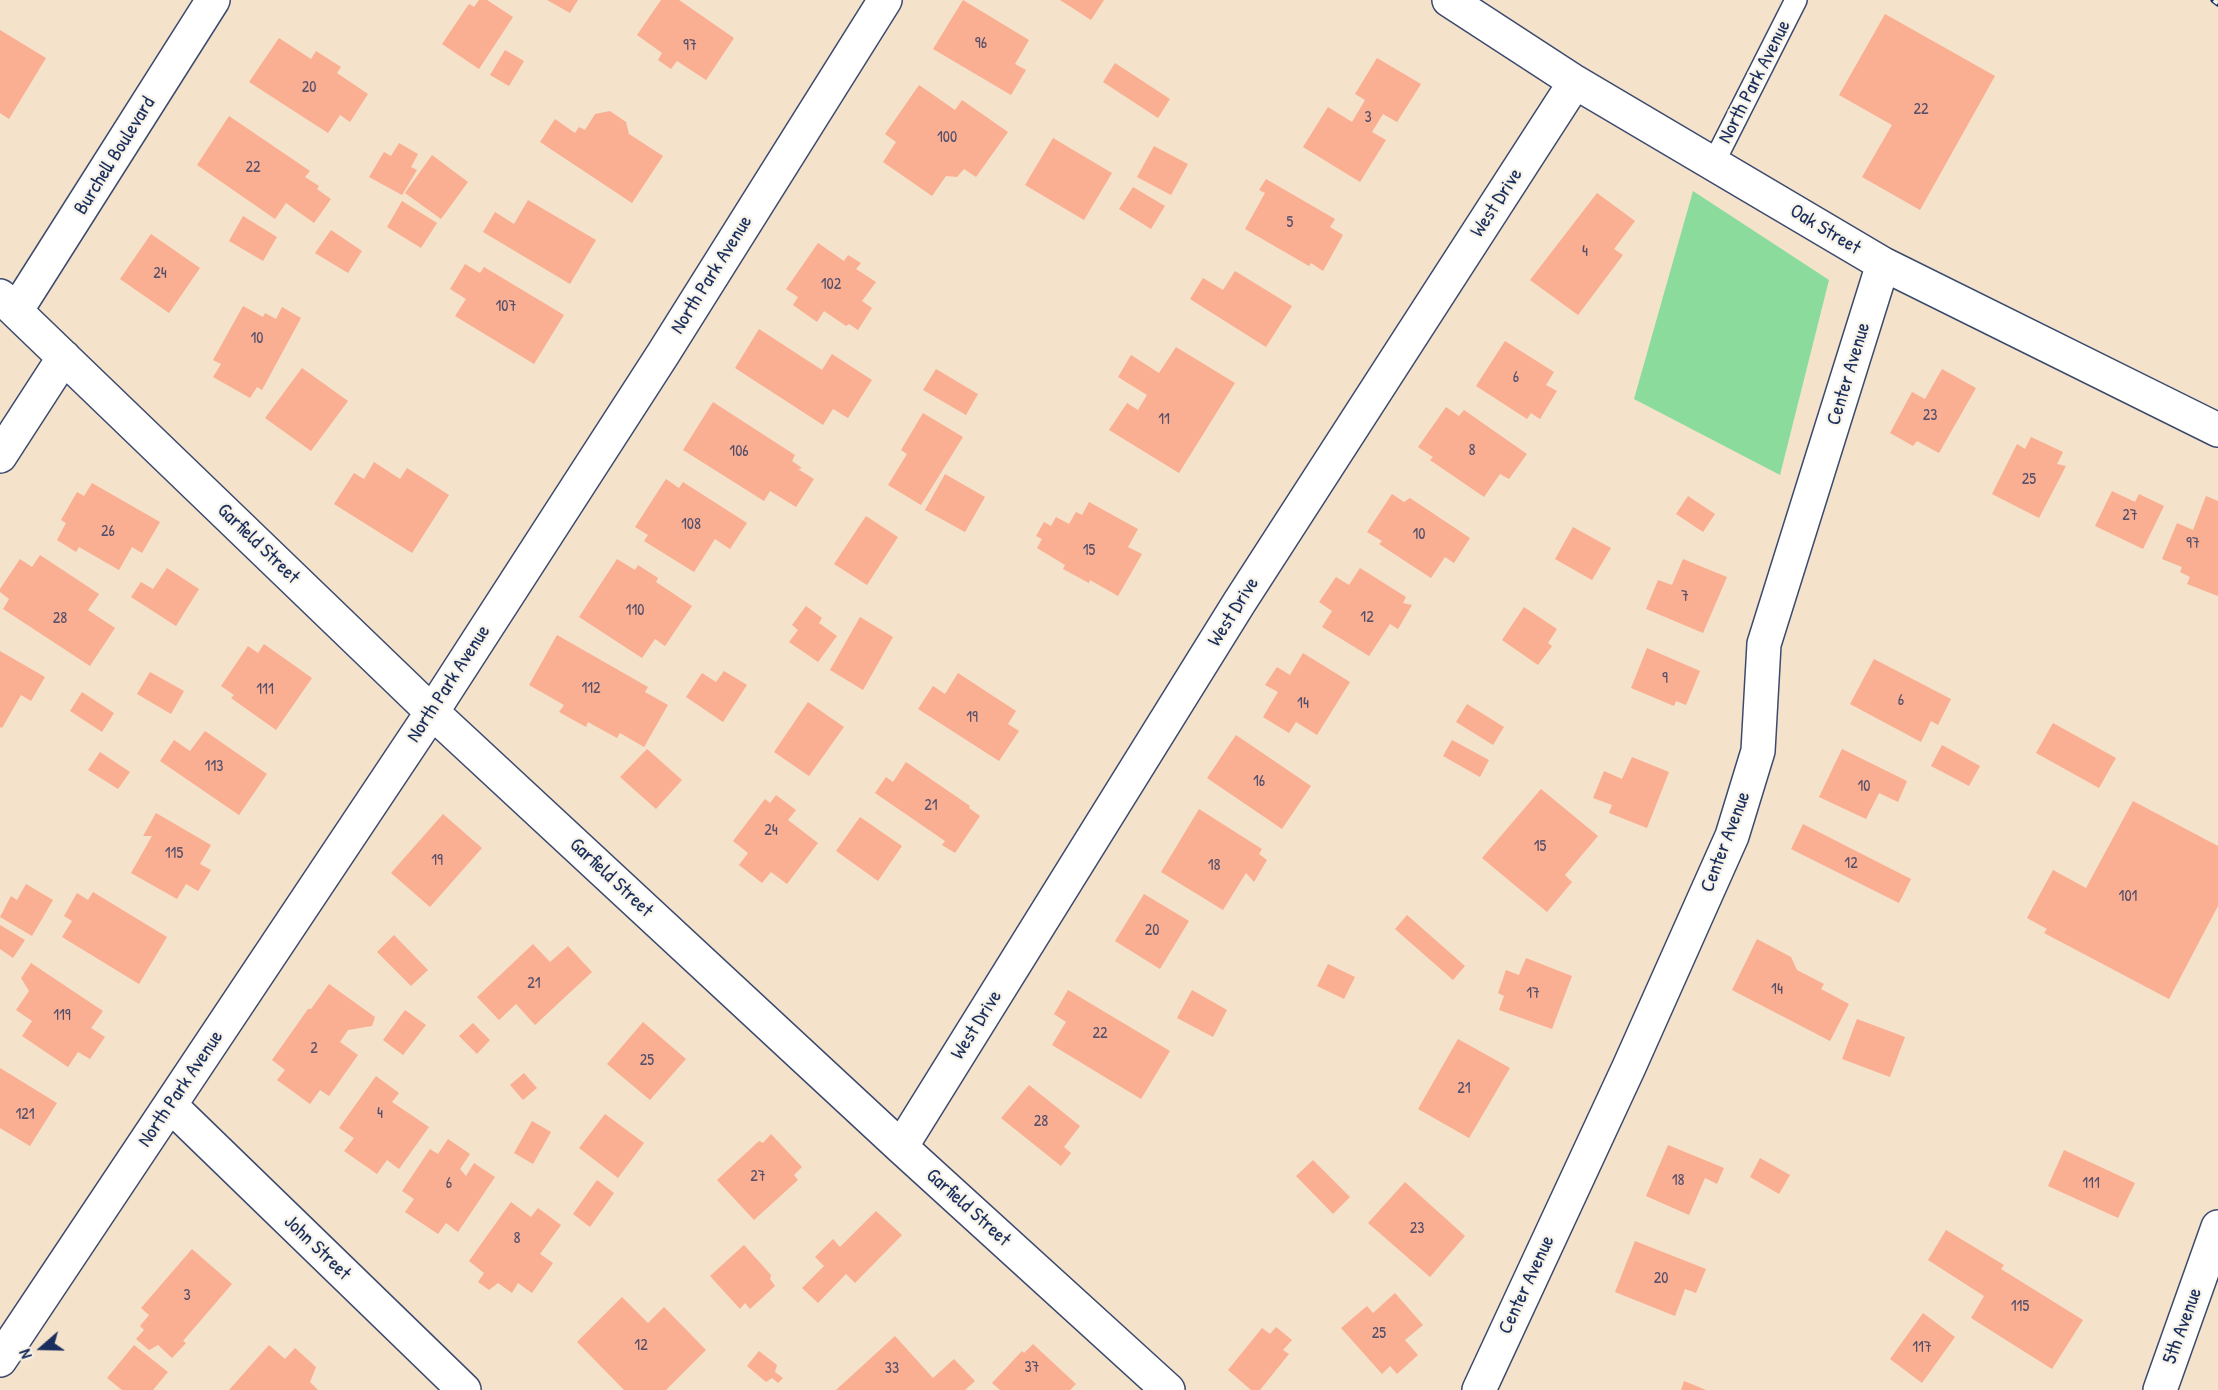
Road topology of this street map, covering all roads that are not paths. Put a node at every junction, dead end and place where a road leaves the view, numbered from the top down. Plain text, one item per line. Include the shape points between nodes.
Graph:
1 (213, 0) edge
2 (885, 0) edge
3 (1449, 0) edge
4 (1796, 0) edge
5 (1575, 82) junction
6 (1713, 164) junction
7 (1883, 264) junction
8 (8, 304) edge
9 (64, 357) junction
10 (2218, 430) edge
11 (0, 456) edge
12 (432, 712) junction
13 (170, 1106) junction
14 (901, 1147) junction
15 (2218, 1227) edge
16 (0, 1360) edge
17 (464, 1390) edge
18 (1168, 1390) edge
19 (1479, 1390) edge
20 (2160, 1390) edge

1 - 8 street, Burchell Boulevard
2 - 12 street, North Park Avenue
3 - 5 street, Oak Street
4 - 6 lane, North Park Avenue
5 - 6 street, Oak Street
5 - 14 street, West Drive via 1239,603
6 - 7 street, Oak Street
7 - 10 street, Oak Street
7 - 19 street, Center Avenue via 1764,644 1758,751 1732,836
8 - 9 street, Garfield Street
9 - 11 street
9 - 12 street, Garfield Street
12 - 13 street, North Park Avenue
12 - 14 street, Garfield Street
13 - 16 street, North Park Avenue
13 - 17 street, John Street
14 - 18 street, Garfield Street
15 - 20 street, 5th Avenue

